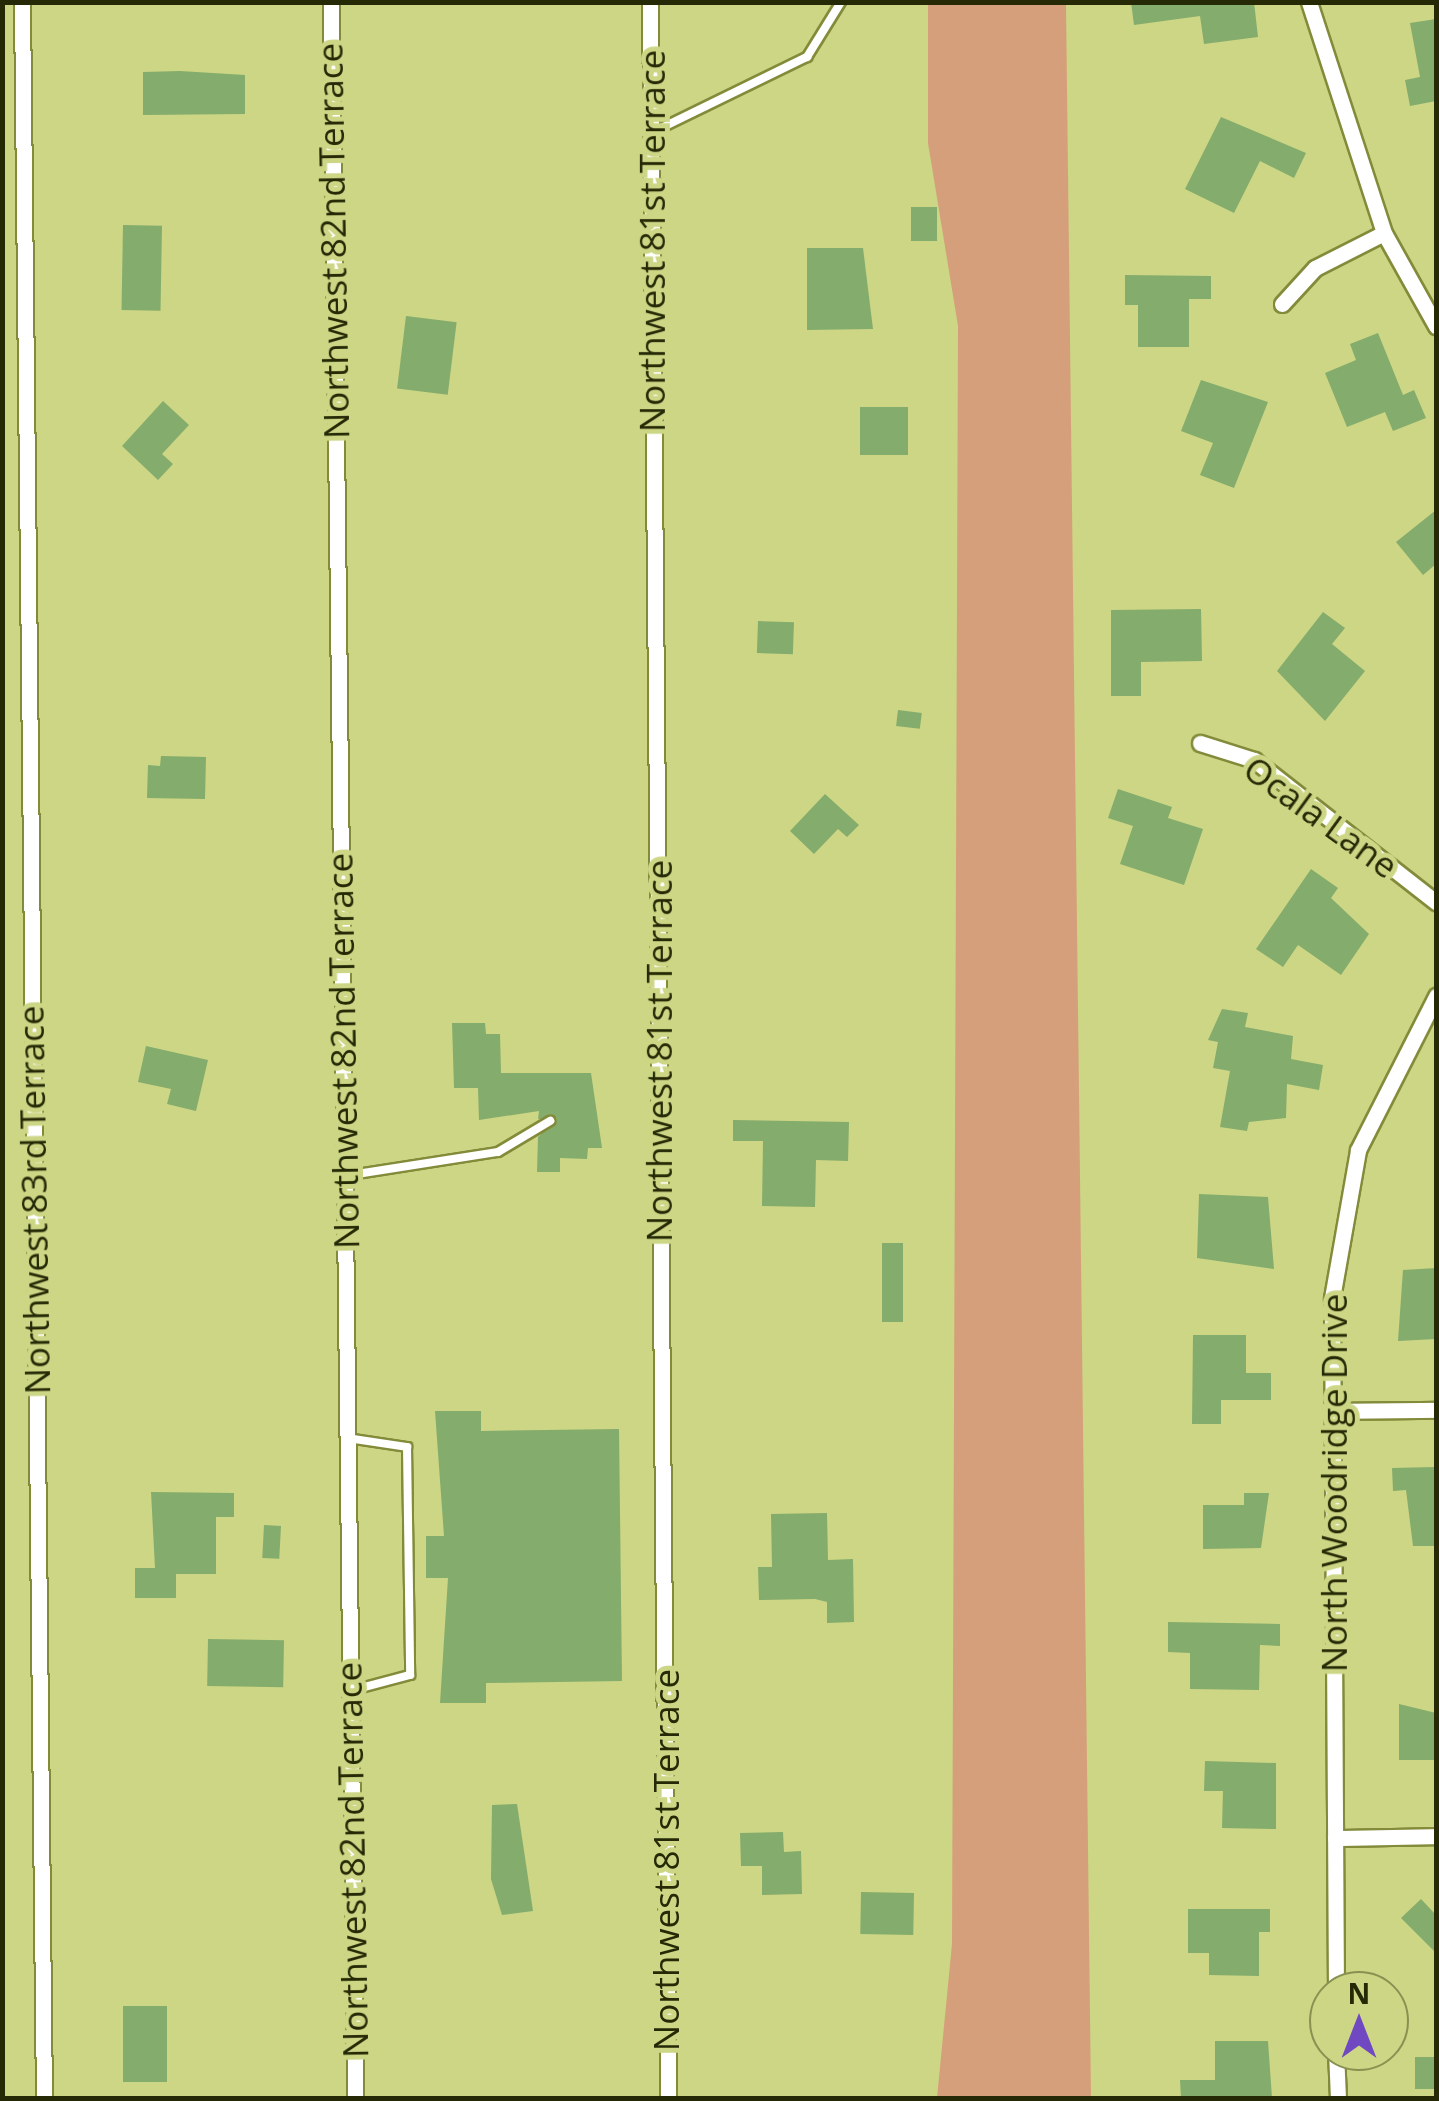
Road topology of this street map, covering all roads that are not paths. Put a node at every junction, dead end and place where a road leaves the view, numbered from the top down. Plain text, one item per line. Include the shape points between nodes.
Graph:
1 (22, 2) edge
2 (331, 2) edge
3 (650, 2) edge
4 (841, 2) edge
5 (1309, 2) edge
6 (651, 133) junction
7 (1384, 233) junction
8 (1282, 304) dead end
9 (1436, 326) edge
10 (1200, 744) dead end
11 (1436, 902) edge
12 (1436, 996) edge
13 (550, 1121) dead end
14 (344, 1176) junction
15 (1332, 1410) junction
16 (1436, 1410) edge
17 (347, 1438) junction
18 (350, 1691) junction
19 (1436, 1836) edge
20 (1335, 1838) junction
21 (1336, 1971) edge
22 (1337, 2071) edge
23 (44, 2098) edge
24 (355, 2098) edge
25 (668, 2098) edge
26 (1338, 2098) edge

1 - 23 street, Northwest 83rd Terrace
2 - 14 street, Northwest 82nd Terrace
3 - 6 street, Northwest 81st Terrace
4 - 6 lane via 807,57
5 - 7 street
6 - 25 street, Northwest 81st Terrace
7 - 8 street via 1315,268
7 - 9 street
10 - 11 street, Ocala Lane via 1254,760
12 - 15 street, North Woodridge Drive via 1358,1150 1332,1298
13 - 14 lane via 498,1152
14 - 17 street, Northwest 82nd Terrace
15 - 16 street
15 - 20 street, North Woodridge Drive
17 - 18 street, Northwest 82nd Terrace
17 - 18 lane via 406,1447 410,1674
18 - 24 street, Northwest 82nd Terrace
19 - 20 street
20 - 21 street, North Woodridge Drive
22 - 26 street

